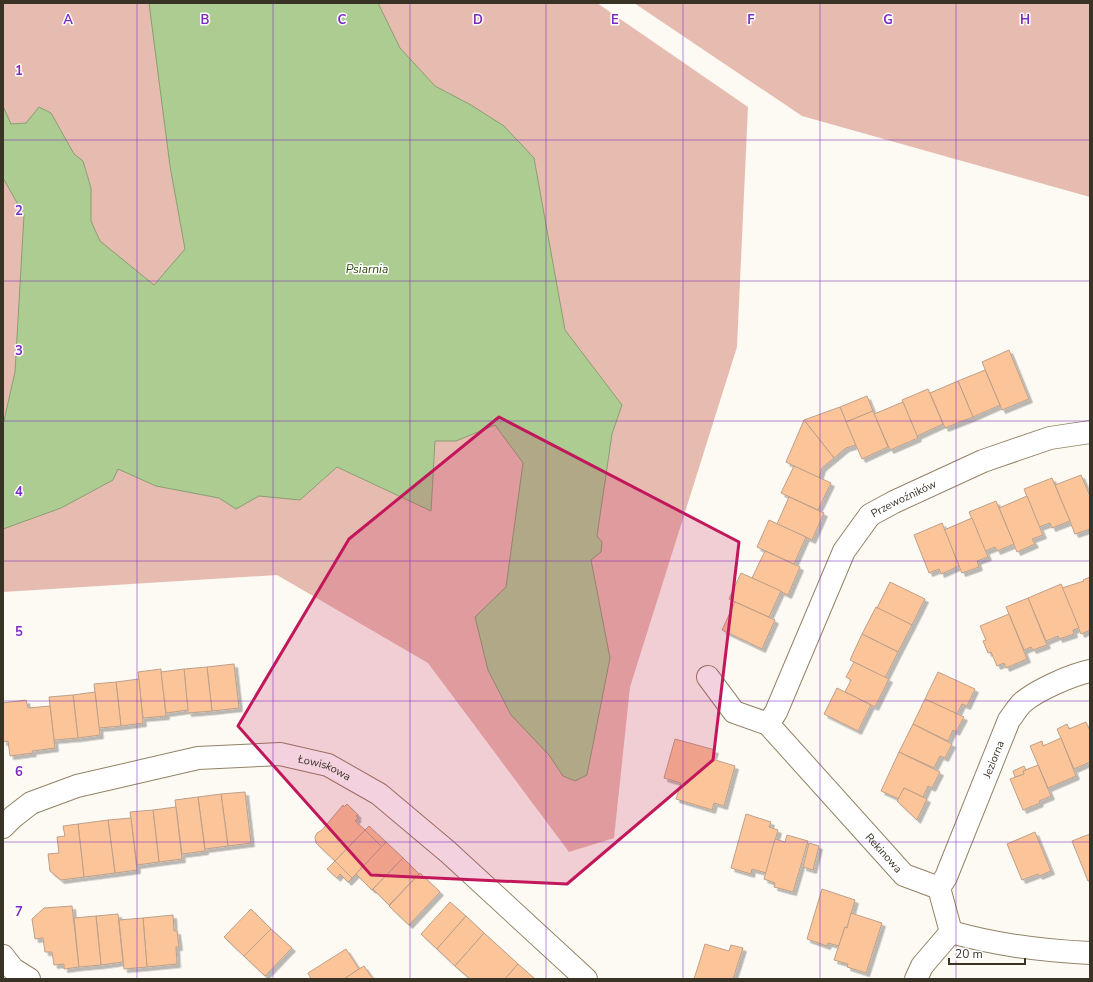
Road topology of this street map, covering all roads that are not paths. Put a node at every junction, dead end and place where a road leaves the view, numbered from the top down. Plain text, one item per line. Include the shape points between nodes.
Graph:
1 (1090, 432) edge
2 (1090, 671) edge
3 (708, 677) dead end
4 (768, 724) junction
5 (3, 827) edge
6 (939, 888) junction
7 (950, 932) junction
8 (1090, 953) edge
9 (3, 956) edge
10 (29, 979) edge
11 (586, 979) edge
12 (916, 979) edge

1 - 4 street, Przewoźników via 1050,438 983,461 870,515 844,551 776,712
2 - 6 street, Jeziorna via 1064,679 1022,703 1009,720 946,877
3 - 4 street, Rekinowa via 734,712
4 - 6 street, Rekinowa via 904,875
5 - 11 street, Łowiskowa via 31,803 77,786 198,758 280,754 328,765 379,794 448,852
6 - 7 street
7 - 8 street via 1012,946
7 - 12 street via 922,966
9 - 10 street via 13,969

